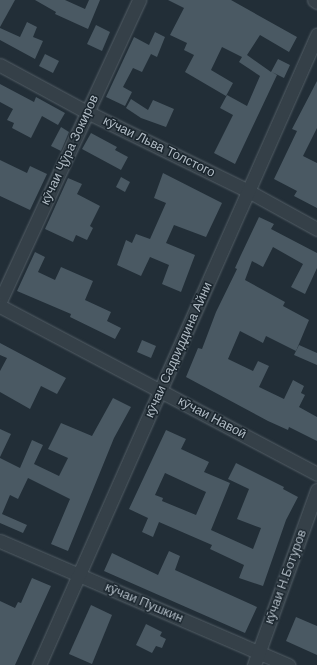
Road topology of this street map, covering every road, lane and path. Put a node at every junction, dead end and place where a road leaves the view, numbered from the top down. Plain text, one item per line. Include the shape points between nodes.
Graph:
1 (139, 0) edge
2 (314, 0) edge
3 (317, 2) edge
4 (317, 35) edge
5 (0, 65) edge
6 (87, 112) junction
7 (250, 192) junction
8 (317, 229) edge
9 (0, 301) edge
10 (0, 306) edge
11 (161, 391) junction
12 (317, 474) edge
13 (317, 490) edge
14 (0, 541) edge
15 (78, 574) junction
16 (259, 652) junction
17 (39, 665) edge
18 (254, 665) edge
19 (288, 665) edge

1 - 6 street, кӯчаи Ҷӯра Зокиров
2 - 3 street
4 - 7 street, кӯчаи Садриддина Айни
5 - 6 street, кӯчаи Льва Толстого
6 - 7 street, кӯчаи Льва Толстого
6 - 9 street, кӯчаи Ҷӯра Зокиров
7 - 8 street, кӯчаи Льва Толстого
7 - 11 street, кӯчаи Садриддина Айни
10 - 11 street, кӯчаи Навоӣ
11 - 12 street, кӯчаи Навоӣ
11 - 15 street, кӯчаи Садриддина Айни
13 - 16 street, кӯчаи Н.Ботуров
14 - 15 street, кӯчаи Пушкин
15 - 16 street, кӯчаи Пушкин
15 - 17 street, кӯчаи Садриддина Айни
16 - 18 street, кӯчаи Н.Ботуров
16 - 19 street, кӯчаи Пушкин

